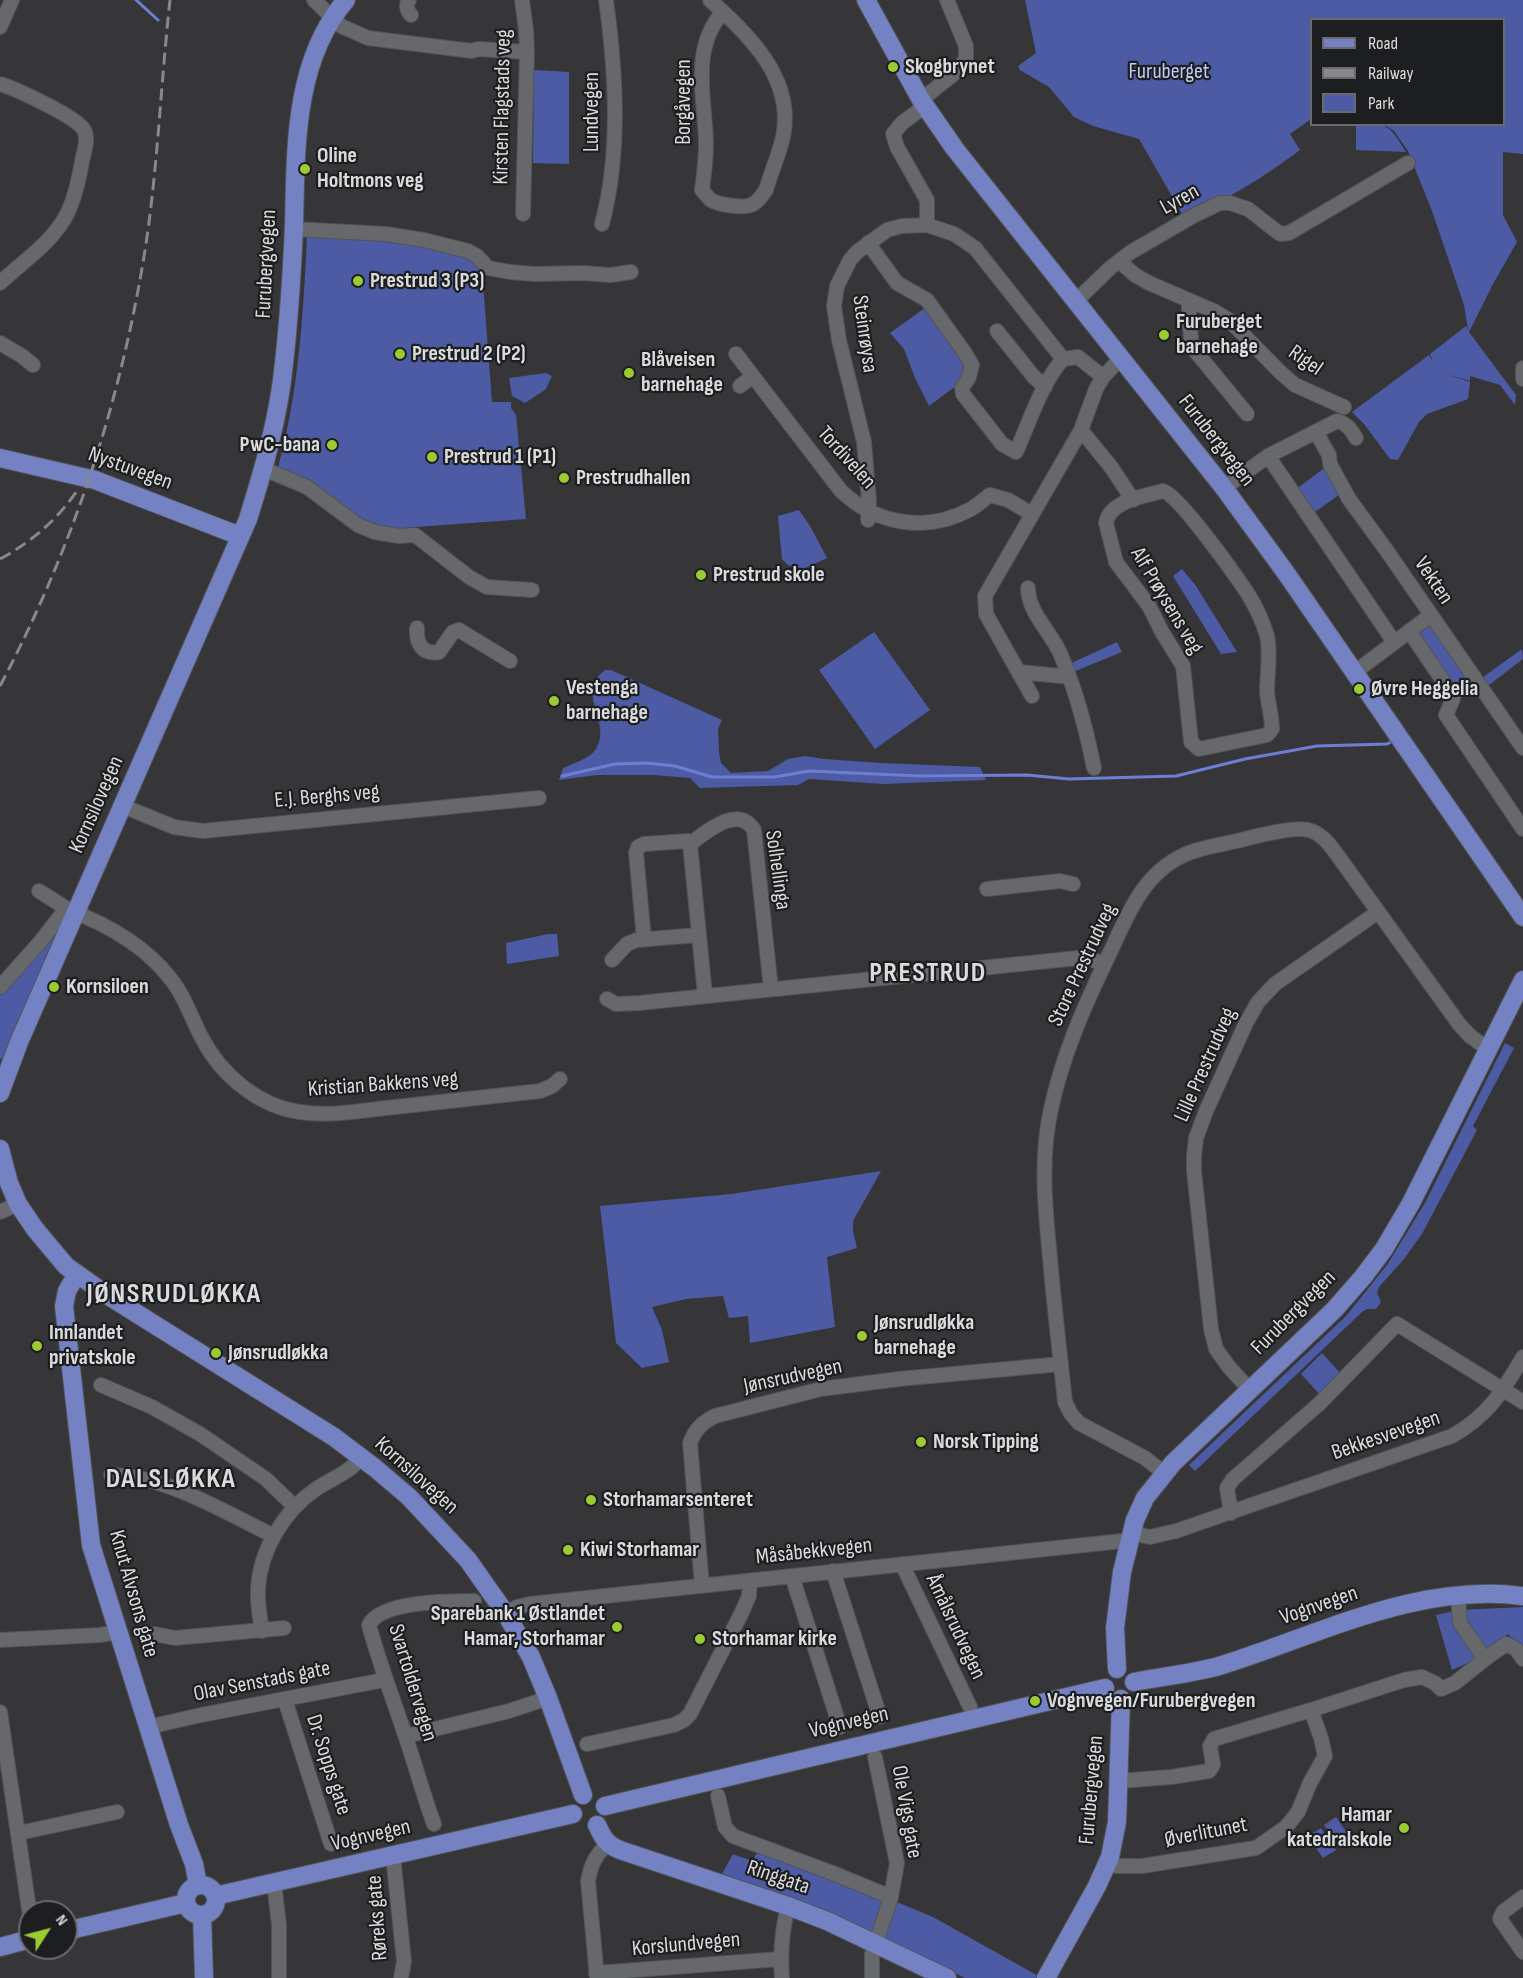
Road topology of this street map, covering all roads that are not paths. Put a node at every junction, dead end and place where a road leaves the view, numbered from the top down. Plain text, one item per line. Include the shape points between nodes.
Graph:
1 (12, 0) edge
2 (314, 0) edge
3 (346, 0) edge
4 (409, 0) edge
5 (522, 0) edge
6 (606, 0) edge
7 (710, 0) edge
8 (866, 0) edge
9 (947, 0) edge
10 (723, 12) junction
11 (411, 15) dead end
12 (332, 19) junction
13 (0, 27) edge
14 (527, 52) junction
15 (0, 84) edge
16 (923, 103) junction
17 (1408, 163) dead end
18 (523, 214) dead end
19 (602, 224) dead end
20 (927, 225) junction
21 (294, 229) junction
22 (868, 243) junction
23 (1119, 261) junction
24 (631, 272) dead end
25 (0, 283) edge
26 (1076, 301) junction
27 (1189, 301) junction
28 (997, 331) dead end
29 (0, 343) edge
30 (736, 354) dead end
31 (1121, 358) junction
32 (1063, 359) junction
33 (33, 365) dead end
34 (1523, 368) edge
35 (753, 376) junction
36 (1103, 377) junction
37 (1523, 379) edge
38 (740, 386) dead end
39 (1045, 387) junction
40 (1344, 407) dead end
41 (1246, 414) dead end
42 (1081, 430) junction
43 (1316, 432) junction
44 (1356, 438) dead end
45 (1268, 456) junction
46 (0, 458) edge
47 (264, 469) junction
48 (1224, 488) junction
49 (1133, 500) junction
50 (1032, 514) junction
51 (869, 516) junction
52 (240, 536) junction
53 (1028, 588) dead end
54 (532, 590) dead end
55 (1431, 615) junction
56 (417, 628) dead end
57 (1409, 631) junction
58 (1394, 642) junction
59 (510, 661) dead end
60 (1019, 672) junction
61 (1355, 672) junction
62 (1068, 675) junction
63 (1032, 696) dead end
64 (1523, 748) edge
65 (1094, 768) dead end
66 (539, 798) dead end
67 (123, 806) junction
68 (1523, 828) edge
69 (690, 844) junction
70 (1073, 884) dead end
71 (987, 889) dead end
72 (39, 891) dead end
73 (72, 912) junction
74 (1378, 912) junction
75 (1523, 917) edge
76 (698, 935) junction
77 (644, 939) junction
78 (612, 960) dead end
79 (1104, 965) junction
80 (1523, 980) edge
81 (0, 987) edge
82 (771, 989) junction
83 (705, 995) junction
84 (607, 999) dead end
85 (1488, 1049) junction
86 (560, 1079) dead end
87 (0, 1093) edge
88 (0, 1149) edge
89 (0, 1179) edge
90 (10, 1207) edge
91 (75, 1277) junction
92 (1523, 1357) edge
93 (1061, 1364) junction
94 (101, 1385) dead end
95 (1250, 1390) junction
96 (1503, 1390) junction
97 (1523, 1402) edge
98 (361, 1457) junction
99 (1164, 1473) junction
100 (111, 1475) dead end
101 (295, 1507) junction
102 (1231, 1513) junction
103 (274, 1536) junction
104 (1130, 1538) junction
105 (902, 1564) junction
106 (833, 1571) junction
107 (792, 1575) junction
108 (750, 1581) junction
109 (702, 1586) junction
110 (1458, 1596) junction
111 (1523, 1596) edge
112 (474, 1601) dead end
113 (506, 1614) junction
114 (284, 1628) dead end
115 (262, 1631) junction
116 (118, 1632) junction
117 (154, 1634) dead end
118 (0, 1640) edge
119 (1485, 1659) junction
120 (1523, 1659) edge
121 (1117, 1669) junction
122 (384, 1680) junction
123 (1134, 1682) junction
124 (1105, 1688) junction
125 (548, 1698) junction
126 (1121, 1699) junction
127 (285, 1700) junction
128 (970, 1707) dead end
129 (1311, 1710) junction
130 (0, 1712) edge
131 (880, 1717) dead end
132 (148, 1727) junction
133 (840, 1728) dead end
134 (406, 1736) junction
135 (587, 1744) dead end
136 (875, 1757) dead end
137 (1119, 1781) junction
138 (582, 1795) junction
139 (718, 1796) dead end
140 (605, 1806) junction
141 (117, 1812) dead end
142 (573, 1814) junction
143 (434, 1824) dead end
144 (597, 1825) junction
145 (19, 1833) junction
146 (331, 1844) dead end
147 (608, 1844) junction
148 (393, 1856) junction
149 (1107, 1863) junction
150 (274, 1883) junction
151 (198, 1885) junction
152 (215, 1896) junction
153 (891, 1897) junction
154 (1523, 1897) edge
155 (28, 1900) edge
156 (186, 1903) junction
157 (788, 1906) junction
158 (202, 1915) junction
159 (78, 1928) edge
160 (18, 1942) edge
161 (875, 1942) junction
162 (0, 1947) edge
163 (1523, 1952) edge
164 (780, 1959) junction
165 (596, 1976) edge
166 (204, 1978) edge
167 (279, 1978) edge
168 (401, 1978) edge
169 (782, 1978) edge
170 (872, 1978) edge
171 (947, 1978) edge
172 (1046, 1978) edge

1 - 13 street
2 - 12 street
3 - 12 main road, Furubergvegen
4 - 11 street via 406,4
5 - 14 street, Kirsten Flagstads veg
6 - 19 street, Lundvegen via 613,59 614,148
7 - 10 street
8 - 16 main road, Furubergvegen
9 - 16 street via 966,46 966,59
10 - 10 street, Borgåvegen via 770,66 781,91 785,121 780,148 761,198 753,205 738,207 710,200 702,190 706,144 702,60 712,29
12 - 14 street via 356,34 381,40 472,51
12 - 21 main road, Furubergvegen via 315,50 304,86 296,157
14 - 18 street, Kirsten Flagstads veg
15 - 25 street via 79,124 86,133 86,142 66,216 41,248
16 - 20 street via 893,134 927,200
16 - 26 main road, Furubergvegen
17 - 23 street, Lyren via 1290,233 1280,234 1248,209 1220,203
20 - 22 street, Steinrøysa via 887,230
20 - 32 street, Steinrøysa via 954,234 975,249
21 - 24 street via 424,240 468,251 488,268 510,272
21 - 47 main road, Furubergvegen via 284,366
22 - 39 street via 897,283 936,310 965,353 972,365 963,394 1002,444 1016,452
22 - 51 street, Steinrøysa via 842,273 834,306 864,442
23 - 26 street, Lyren
23 - 27 street, Rigel via 1149,283
26 - 31 main road, Furubergvegen
27 - 40 street, Rigel via 1229,320 1294,385
27 - 41 street via 1192,347
28 - 39 street
29 - 33 street
30 - 35 street, Tordivelen
31 - 36 street
31 - 48 main road, Furubergvegen
32 - 36 street via 1078,357
32 - 39 street
34 - 37 street
35 - 38 street
35 - 51 street, Tordivelen via 841,491
36 - 42 street
42 - 49 street
42 - 50 street
43 - 44 street via 1337,421 1344,422
43 - 45 street
43 - 55 street, Vekten via 1349,499
45 - 48 street
45 - 58 street, Furubergvegen
46 - 52 main road, Nystuvegen via 95,480
47 - 52 main road, Furubergvegen
47 - 54 street via 307,487 358,525 375,532 415,535 487,587
48 - 61 main road, Furubergvegen
49 - 49 street, Alf Prøysens veg via 1107,516 1108,538 1116,562 1149,606 1183,666 1191,742 1199,749 1267,735 1272,729 1268,640 1248,594 1203,532 1168,493
50 - 51 street, Tordivelen via 990,495 971,509 930,522 906,523
50 - 60 street via 985,596 986,614
52 - 67 main road, Kornsilovegen
53 - 62 street via 1029,602 1059,651
55 - 57 street
55 - 64 street, Vekten
56 - 59 street via 418,643 430,653 439,652 453,632 459,630
57 - 58 street
57 - 68 street via 1452,694 1446,715
58 - 61 street
60 - 62 street
60 - 63 street
61 - 75 main road, Furubergvegen
62 - 65 street via 1084,721
66 - 67 street, E.J. Berghs veg via 203,831 174,827
67 - 73 main road, Kornsilovegen
69 - 76 street
69 - 77 street via 683,841 638,847
69 - 82 street, Solhellinga via 729,820 745,821 754,830
70 - 71 street via 1060,881
72 - 73 street
73 - 81 street via 62,914
73 - 86 street, Kristian Bakkens veg via 118,934 158,965 183,998 207,1049 218,1063 240,1085 273,1104 298,1112 335,1113 540,1090
73 - 87 main road, Kornsilovegen
74 - 79 street, Store Prestrudveg via 1325,839 1306,829 1280,832 1194,851 1160,869 1138,896
74 - 85 street, Store Prestrudveg via 1459,1024
74 - 95 street, Lille Prestrudveg via 1264,995 1245,1023 1198,1129 1194,1171 1211,1329 1216,1349
76 - 77 street
76 - 83 street
77 - 78 street via 627,944
79 - 82 street via 1088,957
79 - 93 street, Store Prestrudveg via 1064,1058 1044,1163 1044,1202
80 - 85 main road, Furubergvegen
82 - 83 street
83 - 84 street via 616,1004
85 - 95 main road, Furubergvegen via 1384,1249 1334,1310
88 - 90 main road, Kornsilovegen via 9,1183
89 - 90 main road, Kornsilovegen
90 - 91 main road, Kornsilovegen via 50,1263
91 - 98 main road, Kornsilovegen
91 - 116 main road, Knut Alvsons gate via 64,1306 89,1533
92 - 96 street, Bekkesvevegen
93 - 99 street, Store Prestrudveg via 1065,1402 1078,1422 1145,1458
93 - 109 street, Jønsrudvegen via 821,1389 707,1420 690,1443
94 - 101 street via 200,1434 266,1479
95 - 99 main road, Furubergvegen
96 - 97 street
96 - 102 street, Bekkesvevegen via 1476,1421 1452,1436
96 - 102 street via 1396,1324 1319,1404 1233,1479 1227,1488
98 - 101 street
98 - 113 main road, Kornsilovegen via 432,1521 468,1560
99 - 104 main road, Furubergvegen via 1138,1510
100 - 103 street via 135,1476 162,1484
101 - 103 street
102 - 104 street, Bekkesvevegen via 1176,1531
103 - 115 street via 259,1577
104 - 105 street, Måsåbekkvegen
104 - 121 main road, Furubergvegen via 1115,1628
105 - 106 street, Måsåbekkvegen
105 - 128 street, Åmålsrudvegen
106 - 107 street, Måsåbekkvegen
106 - 131 street
107 - 108 street, Måsåbekkvegen
107 - 133 street
108 - 109 street, Måsåbekkvegen
108 - 135 street via 742,1612 684,1720
109 - 113 street, Måsåbekkvegen via 530,1604
110 - 111 main road, Vognvegen
110 - 119 street via 1460,1623
110 - 123 main road, Vognvegen via 1368,1615 1219,1666
112 - 122 street, Svartoldervegen via 392,1609 372,1619 369,1625
113 - 125 main road, Kornsilovegen via 531,1657
114 - 115 street
115 - 117 street via 175,1638
116 - 118 street
116 - 132 main road, Knut Alvsons gate
119 - 120 street via 1506,1644
119 - 129 street via 1441,1689 1422,1677
121 - 123 main road via 1128,1672
121 - 124 main road via 1107,1676
122 - 127 street, Olav Senstads gate
122 - 134 street, Svartoldervegen
123 - 126 main road via 1131,1693
124 - 126 main road
124 - 140 main road, Vognvegen
125 - 134 street
125 - 138 main road, Kornsilovegen
126 - 137 main road, Furubergvegen
127 - 132 street, Olav Senstads gate
127 - 146 street, Dr. Sopps gate
129 - 137 street via 1214,1739 1210,1746 1213,1765 1209,1771
129 - 149 street, Øverlitunet via 1324,1761 1286,1827 1256,1848 1142,1866
130 - 145 street
132 - 151 main road, Knut Alvsons gate
134 - 143 street, Svartoldervegen
136 - 153 street, Ole Vigs gate via 897,1863
137 - 149 main road, Furubergvegen via 1115,1833
138 - 140 main road via 595,1795
138 - 142 main road via 573,1804
139 - 153 street via 725,1827 733,1836
140 - 144 main road via 603,1819
141 - 145 street
142 - 144 main road via 583,1826
142 - 148 main road, Vognvegen
144 - 147 main road
145 - 155 street
147 - 157 main road, Ringgata
147 - 165 street via 590,1866 588,1881
148 - 150 main road, Vognvegen
148 - 168 street, Røreks gate via 404,1961
149 - 172 main road, Furubergvegen
150 - 152 main road, Vognvegen
150 - 167 street
151 - 152 main road via 211,1888
151 - 156 main road via 189,1890
152 - 158 main road via 211,1911
153 - 161 street, Ole Vigs gate
154 - 163 street via 1500,1919
156 - 158 main road via 190,1911
156 - 159 main road
157 - 161 main road, Ringgata
157 - 164 street
158 - 166 main road
160 - 162 main road
161 - 170 street, Ole Vigs gate
161 - 171 main road, Ringgata
164 - 165 street, Korslundvegen
164 - 169 street

